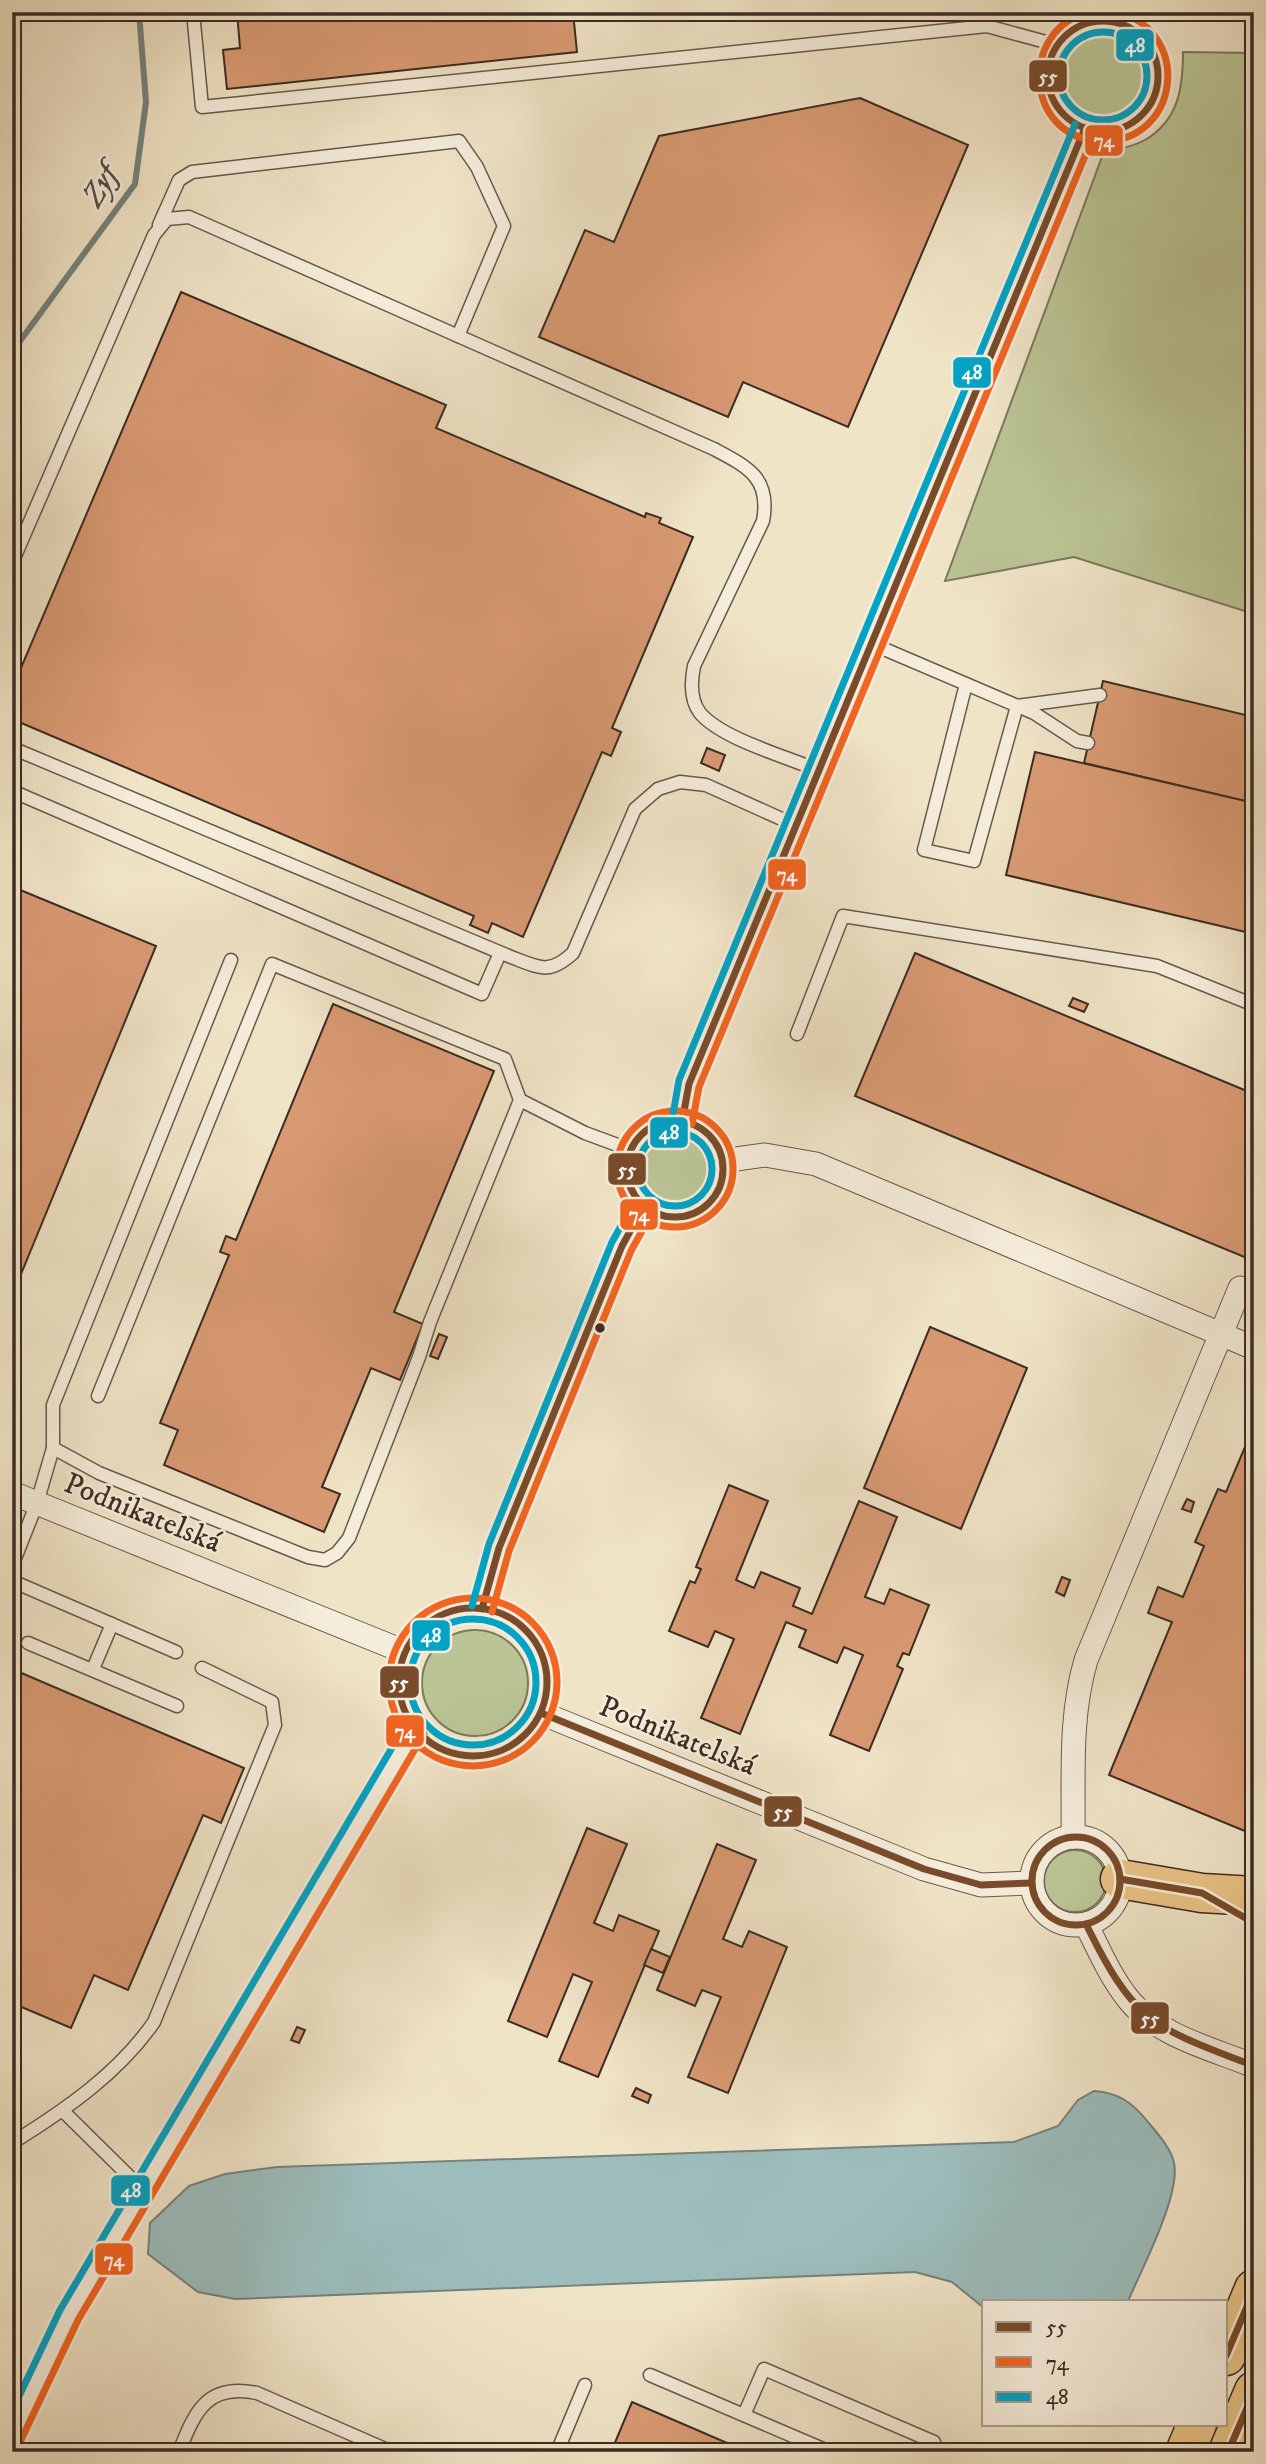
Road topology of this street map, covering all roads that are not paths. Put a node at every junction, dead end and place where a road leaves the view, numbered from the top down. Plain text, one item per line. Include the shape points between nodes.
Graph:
1 (193, 12) edge
2 (1127, 18) edge
3 (1057, 45) junction
4 (1085, 128) junction
5 (154, 234) junction
6 (458, 335) junction
7 (12, 563) edge
8 (870, 643) junction
9 (966, 684) junction
10 (1100, 695) dead end
11 (1017, 706) junction
12 (1088, 743) dead end
13 (12, 748) edge
14 (817, 769) junction
15 (12, 791) edge
16 (795, 825) junction
17 (500, 953) junction
18 (231, 960) dead end
19 (1254, 1005) edge
20 (797, 1034) dead end
21 (520, 1100) junction
22 (682, 1122) junction
23 (631, 1150) junction
24 (722, 1161) junction
25 (645, 1206) junction
26 (1240, 1288) dead end
27 (1222, 1335) junction
28 (1254, 1348) edge
29 (98, 1396) dead end
30 (52, 1448) junction
31 (12, 1493) edge
32 (37, 1503) junction
33 (12, 1566) edge
34 (12, 1581) edge
35 (482, 1609) junction
36 (112, 1624) junction
37 (27, 1643) dead end
38 (176, 1652) dead end
39 (405, 1652) junction
40 (202, 1668) dead end
41 (93, 1669) junction
42 (177, 1706) dead end
43 (541, 1713) junction
44 (415, 1728) junction
45 (1073, 1837) junction
46 (1120, 1879) junction
47 (1031, 1883) junction
48 (1202, 1893) junction
49 (1254, 1896) edge
50 (1254, 1923) edge
51 (1086, 1924) junction
52 (1246, 2063) edge
53 (63, 2111) junction
54 (12, 2143) edge
55 (143, 2190) junction
56 (1254, 2289) edge
57 (1228, 2351) edge
58 (650, 2375) dead end
59 (585, 2385) dead end
60 (1254, 2390) edge
61 (744, 2415) junction
62 (1196, 2426) edge
63 (12, 2436) edge
64 (179, 2452) edge
65 (393, 2452) edge
66 (557, 2452) edge
67 (830, 2452) edge
68 (930, 2452) edge
69 (1185, 2452) edge
70 (1228, 2452) edge

1 - 3 lane via 202,107 988,26
2 - 3 street via 1087,23 1070,31
2 - 4 street via 1152,50 1158,68 1154,95 1138,119 1122,128
3 - 4 street via 1048,69 1052,98 1066,116
4 - 8 street
5 - 6 lane via 167,219 189,217
5 - 6 lane via 178,180 192,172 459,141 477,167 504,226
5 - 7 lane
6 - 14 lane via 714,449 757,477 766,505 763,521 694,666 691,689 700,712 722,730
8 - 9 lane
8 - 14 street
9 - 11 lane
9 - 11 lane via 924,850 974,861
10 - 11 lane
11 - 12 lane
13 - 17 lane
14 - 16 street
15 - 17 lane via 482,994
16 - 17 lane via 706,785 680,782 658,789 635,809 573,953 547,969
16 - 22 street via 689,1084
18 - 30 lane via 53,1405
19 - 20 lane via 1157,966 843,916
21 - 23 lane
21 - 29 lane via 505,1059 272,964
21 - 30 lane via 349,1538 337,1553 325,1560 308,1557 99,1473
22 - 23 street via 652,1127
22 - 24 street via 708,1135
23 - 25 street via 628,1180
24 - 25 street via 719,1188 701,1209 672,1217
24 - 27 street via 765,1155 816,1164
25 - 35 street via 622,1246 499,1548
26 - 27 street
27 - 28 street
27 - 45 street via 1086,1660 1077,1693
30 - 32 lane
31 - 32 street, Podnikatelská
32 - 33 lane
32 - 39 street, Podnikatelská
34 - 36 lane
35 - 39 street via 436,1618 413,1638
35 - 43 street via 515,1622 538,1648 547,1680
36 - 38 lane
36 - 41 lane
37 - 41 lane
39 - 44 street via 399,1692
40 - 53 lane via 272,1702 275,1725 154,2022 136,2047
41 - 42 lane
43 - 44 street via 520,1739 490,1754 449,1752 430,1743
43 - 47 street, Podnikatelská via 924,1870 981,1885
44 - 55 street
45 - 46 street via 1100,1844 1117,1866
45 - 47 street via 1048,1846 1033,1869
46 - 48 highway
46 - 51 street via 1115,1903
47 - 51 street via 1040,1907 1049,1916 1060,1923
48 - 49 highway
48 - 50 highway
51 - 52 street via 1117,1985 1146,2017
53 - 54 lane
53 - 55 lane
55 - 63 street via 69,2315
56 - 57 highway
58 - 61 lane
59 - 66 lane
60 - 70 highway
61 - 67 lane
61 - 68 lane via 764,2369 934,2442
62 - 69 highway
64 - 65 lane via 192,2420 206,2402 217,2394 243,2390

